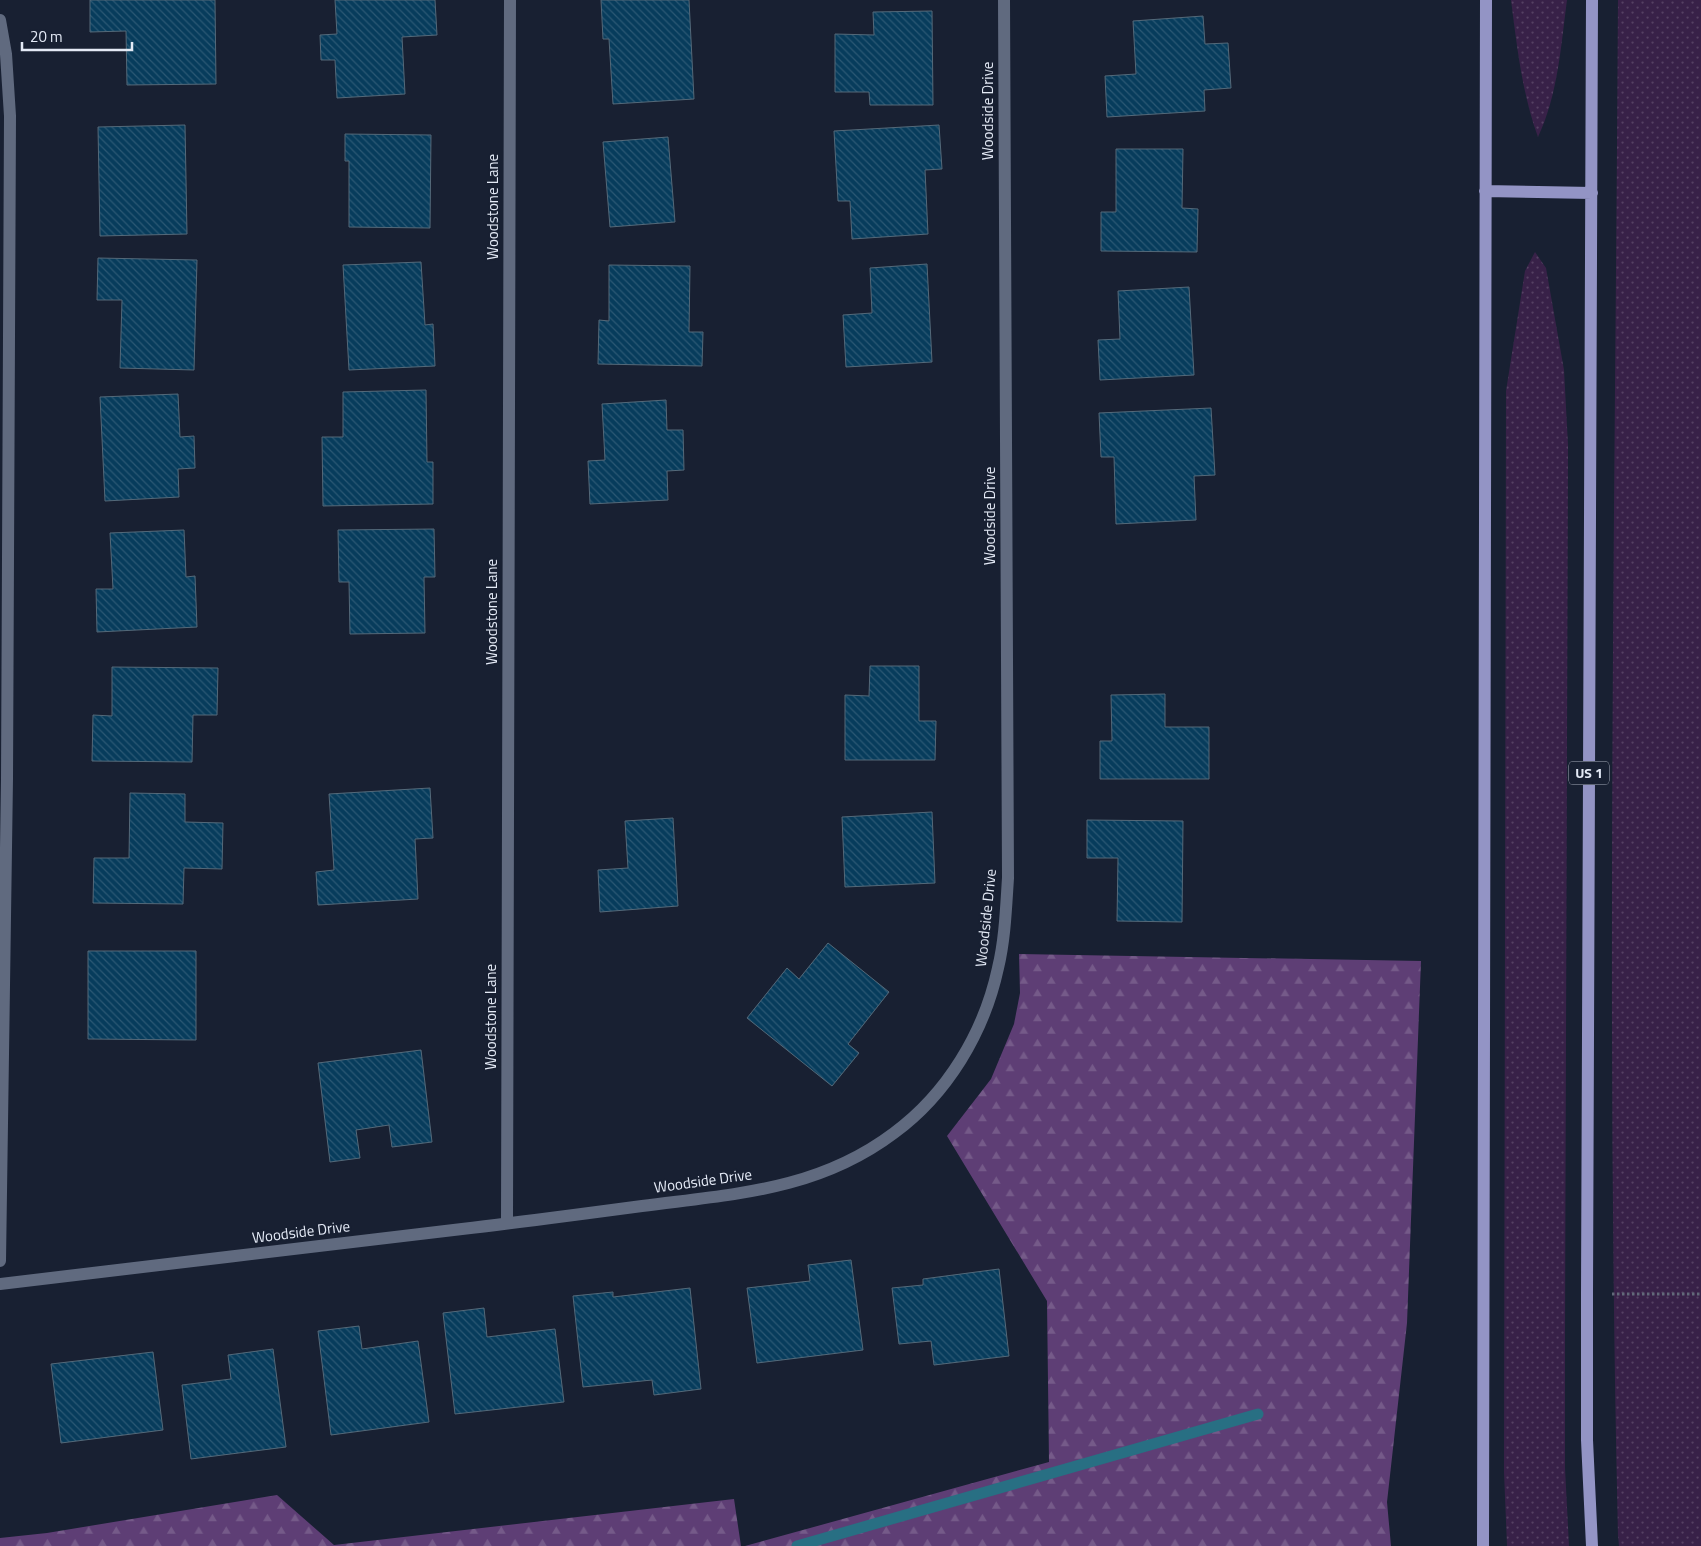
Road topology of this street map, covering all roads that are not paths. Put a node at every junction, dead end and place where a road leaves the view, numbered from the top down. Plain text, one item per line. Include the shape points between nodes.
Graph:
1 (510, 0) edge
2 (1004, 0) edge
3 (1486, 0) edge
4 (1592, 0) edge
5 (0, 20) edge
6 (1485, 191) junction
7 (1592, 193) junction
8 (4, 275) edge
9 (3, 779) edge
10 (507, 1224) junction
11 (0, 1260) edge
12 (0, 1284) edge
13 (1483, 1546) edge
14 (1592, 1546) edge

1 - 10 street, Woodstone Lane
2 - 10 street, Woodside Drive via 1008,878 998,968 982,1019 959,1063 929,1102 893,1134 830,1171 744,1193
3 - 6 main road
4 - 7 main road, US 1
5 - 8 street via 9,83
6 - 7 main road
6 - 13 main road
7 - 14 main road, US 1 via 1587,1294 1587,1440
8 - 9 street
9 - 11 street
10 - 12 street, Woodside Drive

